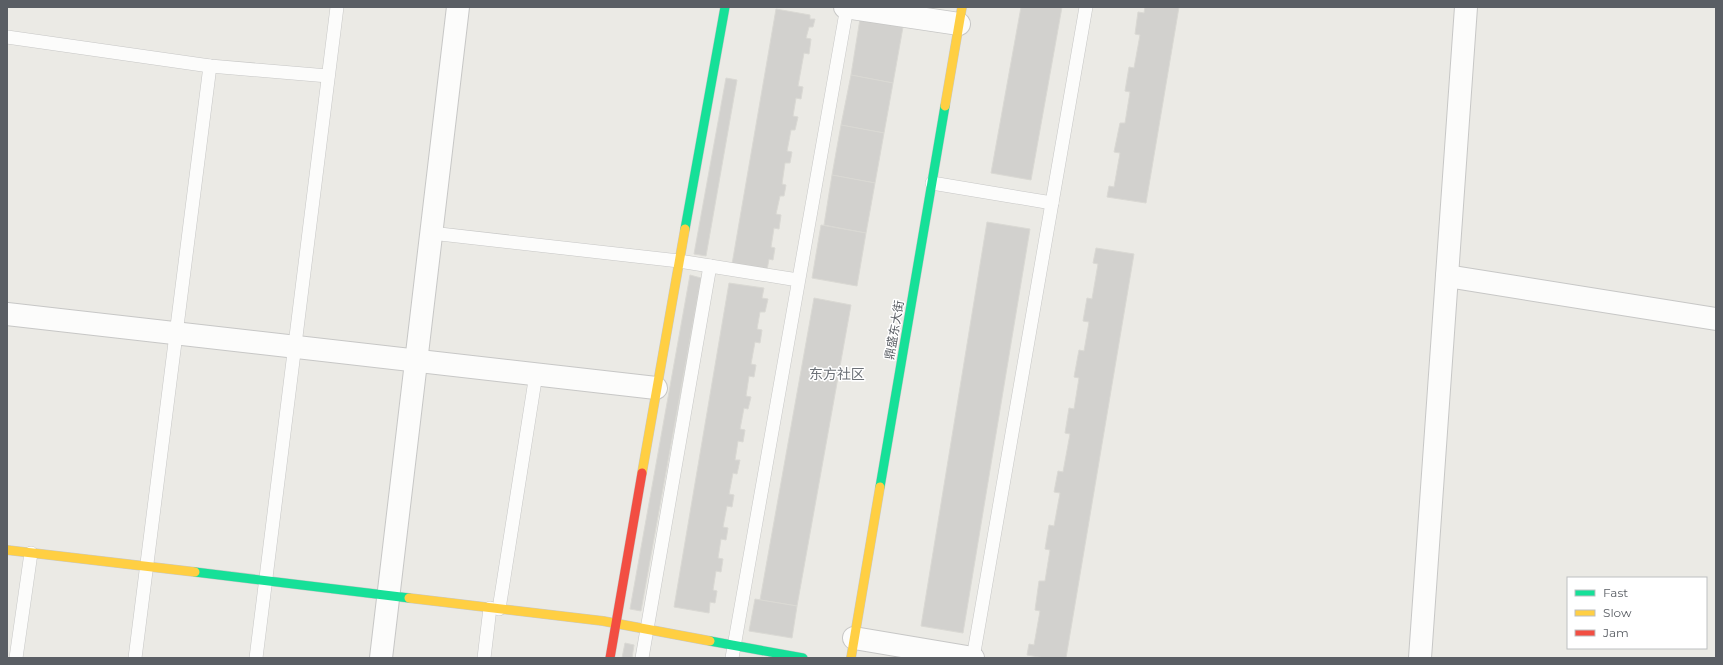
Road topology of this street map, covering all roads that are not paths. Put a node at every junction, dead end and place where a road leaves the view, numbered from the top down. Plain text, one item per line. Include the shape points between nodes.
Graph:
1 (337, 7) edge
2 (458, 7) edge
3 (725, 7) edge
4 (846, 7) edge
5 (1086, 7) edge
6 (1466, 7) edge
7 (961, 16) edge
8 (7, 37) edge
9 (210, 66) junction
10 (328, 76) junction
11 (932, 183) junction
12 (1052, 203) junction
13 (431, 233) junction
14 (679, 261) junction
15 (710, 266) junction
16 (1447, 276) junction
17 (798, 280) junction
18 (7, 314) edge
19 (1716, 319) edge
20 (175, 333) junction
21 (294, 346) junction
22 (416, 360) junction
23 (536, 374) junction
24 (656, 388) junction
25 (7, 550) edge
26 (31, 553) junction
27 (146, 567) junction
28 (266, 581) junction
29 (388, 596) junction
30 (494, 608) junction
31 (616, 624) junction
32 (647, 629) junction
33 (852, 648) edge
34 (733, 652) edge
35 (16, 658) edge
36 (135, 658) edge
37 (256, 658) edge
38 (381, 658) edge
39 (484, 658) edge
40 (610, 658) edge
41 (642, 658) edge
42 (803, 658) edge
43 (973, 658) edge
44 (1420, 658) edge

1 - 10 lane
2 - 13 street
3 - 14 street
4 - 7 street
4 - 17 lane
5 - 12 lane
6 - 16 street
7 - 11 street, 鼎盛东大街
8 - 9 lane
9 - 10 lane
9 - 20 lane
10 - 21 lane
11 - 12 lane
11 - 33 street, 鼎盛东大街
12 - 43 lane
13 - 14 lane
13 - 22 street
14 - 15 lane
14 - 24 street
15 - 17 lane
15 - 32 lane
16 - 19 street
16 - 44 street
17 - 34 lane
18 - 20 street
20 - 21 street
20 - 27 lane
21 - 22 street
21 - 28 lane
22 - 23 street
22 - 29 street
23 - 24 street
23 - 30 lane
24 - 31 street
25 - 26 street
26 - 27 street
26 - 35 lane
27 - 28 street
27 - 36 lane
28 - 29 street
28 - 37 lane
29 - 30 street
29 - 38 street
30 - 31 street
30 - 39 lane
31 - 32 street
31 - 40 street
32 - 34 street
32 - 41 lane
33 - 43 street
34 - 42 street

